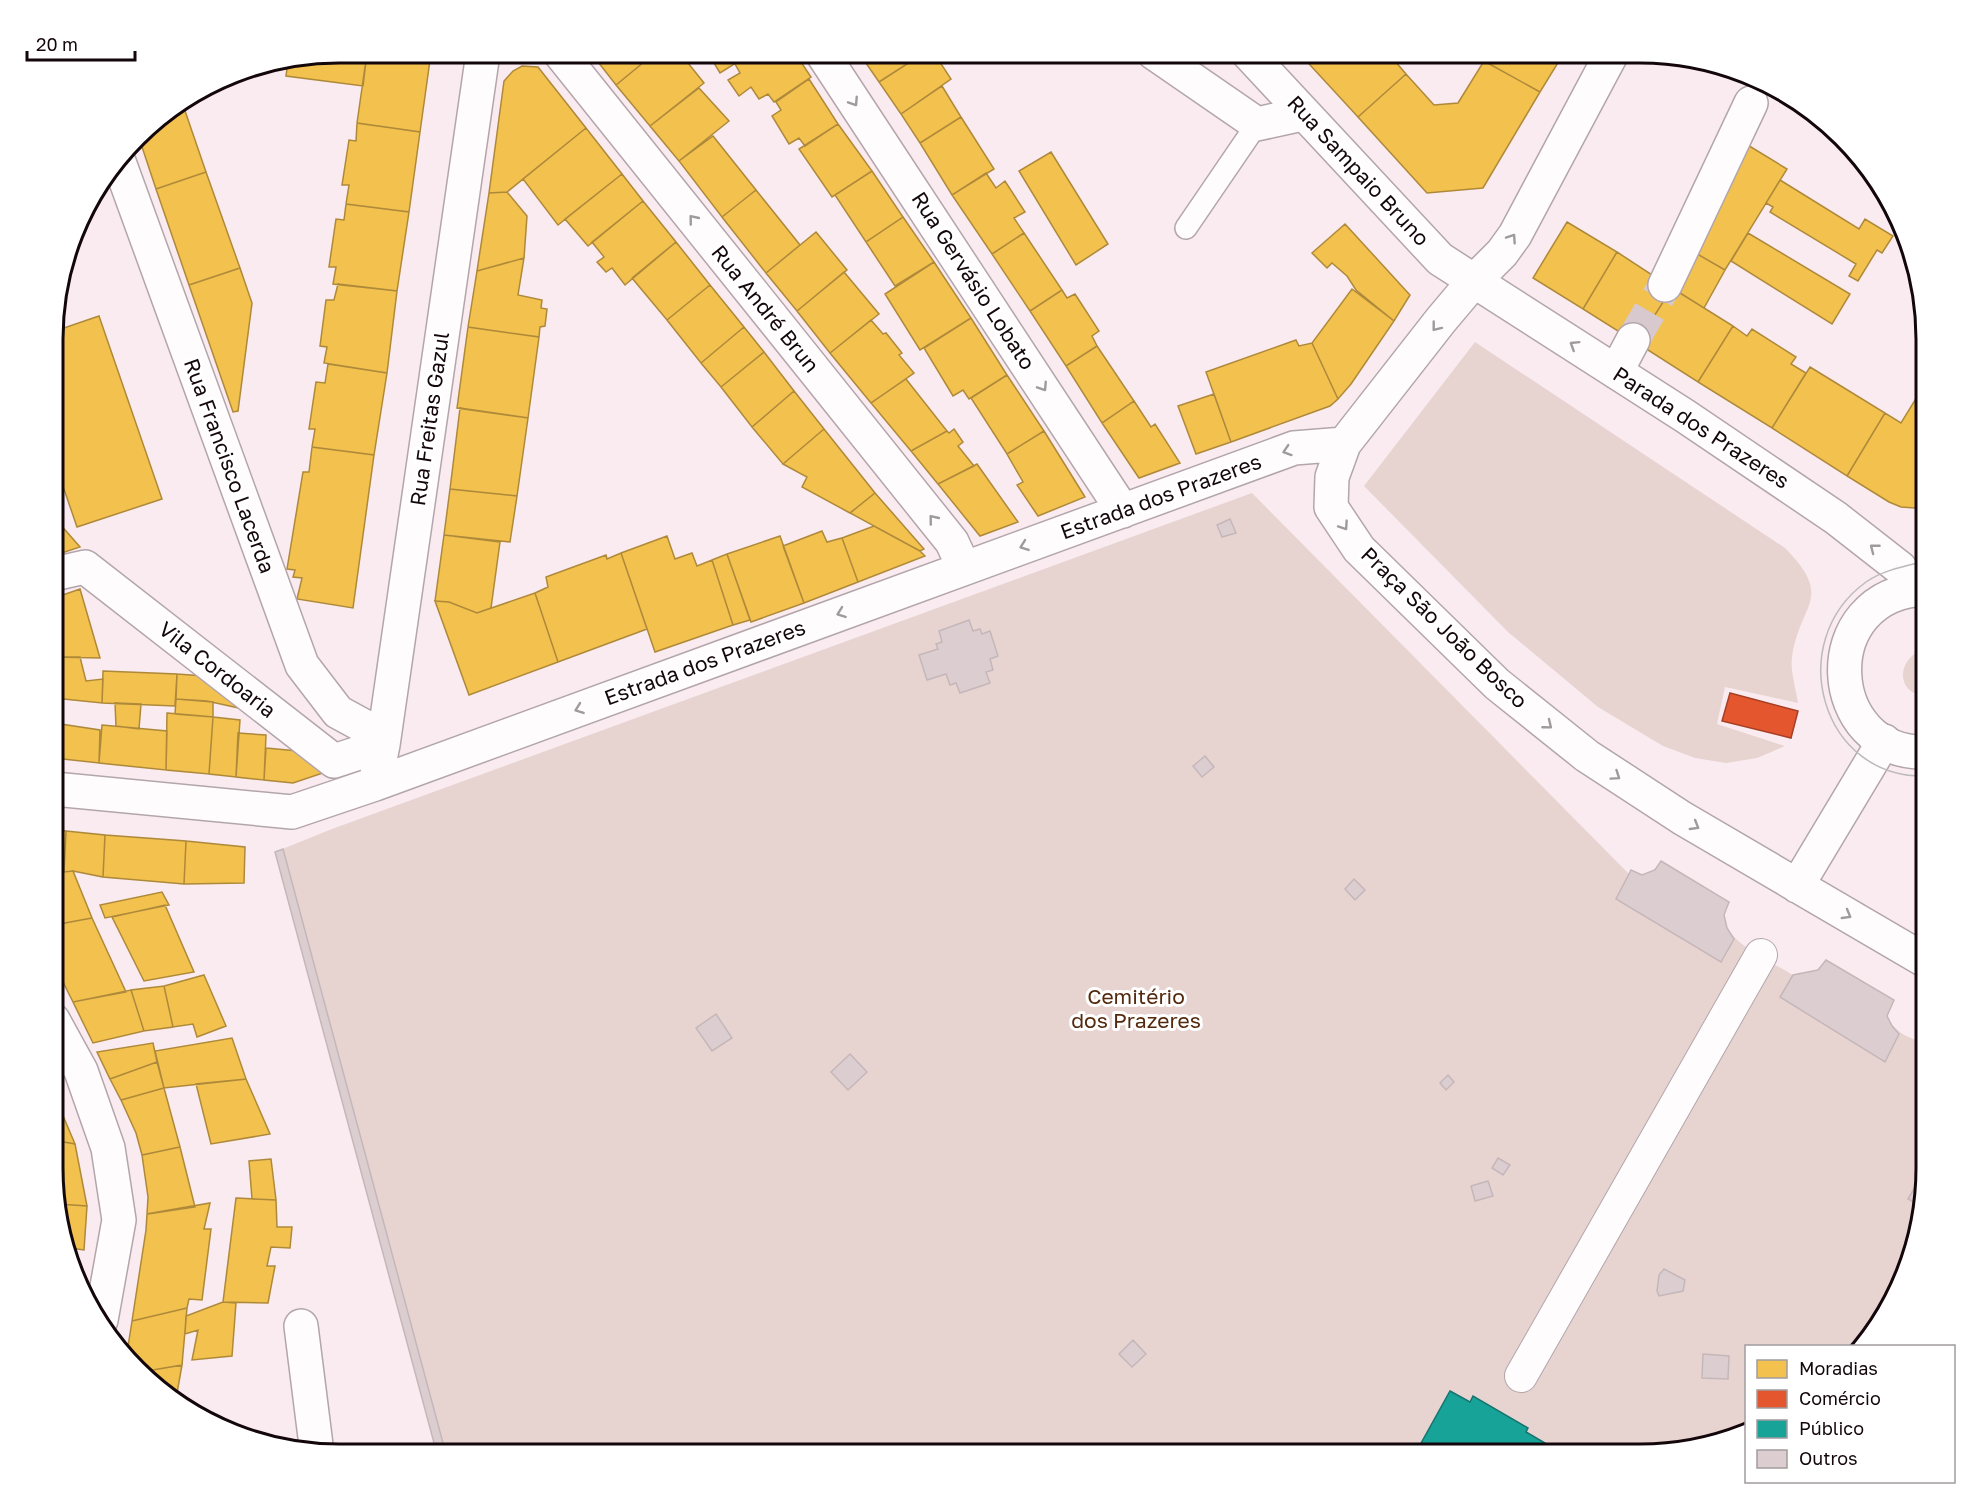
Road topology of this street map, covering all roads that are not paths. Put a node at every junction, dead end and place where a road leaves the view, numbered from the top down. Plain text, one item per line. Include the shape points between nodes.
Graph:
1 (481, 63) edge
2 (568, 63) edge
3 (829, 63) edge
4 (1169, 63) edge
5 (1257, 63) edge
6 (1607, 63) edge
7 (1751, 103) dead end
8 (1304, 114) junction
9 (1257, 124) junction
10 (121, 170) edge
11 (1186, 228) dead end
12 (1473, 282) junction
13 (1665, 285) tunnel mouth
14 (1633, 340) tunnel mouth
15 (1616, 372) junction
16 (1344, 444) junction
17 (1123, 511) junction
18 (964, 568) junction
19 (63, 572) edge
20 (1916, 584) edge
21 (1916, 590) edge
22 (383, 741) junction
23 (1884, 741) junction
24 (1916, 751) edge
25 (375, 784) junction
26 (63, 790) edge
27 (1797, 886) junction
28 (1761, 955) dead end
29 (1916, 955) edge
30 (63, 1037) edge
31 (103, 1310) edge
32 (301, 1326) dead end
33 (1521, 1376) dead end
34 (316, 1443) edge

1 - 22 street, Rua Freitas Gazul
18 -> 2 street, Rua André Brun via 952,542
3 -> 17 street, Rua Gervásio Lobato
4 - 9 street
5 - 8 street, Rua Sampaio Bruno
12 -> 6 street, Praça São João Bosco via 1515,235
7 - 13 street
8 - 9 street
8 - 12 street, Rua Sampaio Bruno via 1440,259
9 - 11 lane
10 - 22 street, Rua Francisco Lacerda via 302,665 338,712
15 -> 12 street, Parada dos Prazeres
12 -> 16 street, Praça São João Bosco
14 - 15 street
20 -> 15 street, Parada dos Prazeres via 1836,518
16 -> 17 street, Estrada dos Prazeres via 1294,448
16 -> 27 street, Praça São João Bosco via 1332,477 1331,507 1359,549 1497,684 1615,776
17 -> 18 street, Estrada dos Prazeres
18 -> 25 street, Estrada dos Prazeres
19 - 22 street, Vila Cordoaria via 85,567 334,761
21 - 23 street via 1897,594 1866,614 1848,645 1844,672 1849,699 1857,716
22 - 25 street, Rua Freitas Gazul
23 - 24 street
23 - 27 street
25 - 26 street, Estrada dos Prazeres via 292,812
27 -> 29 street, Praça São João Bosco
28 - 33 street
30 - 31 street via 81,1071 108,1148 119,1220
32 - 34 street

